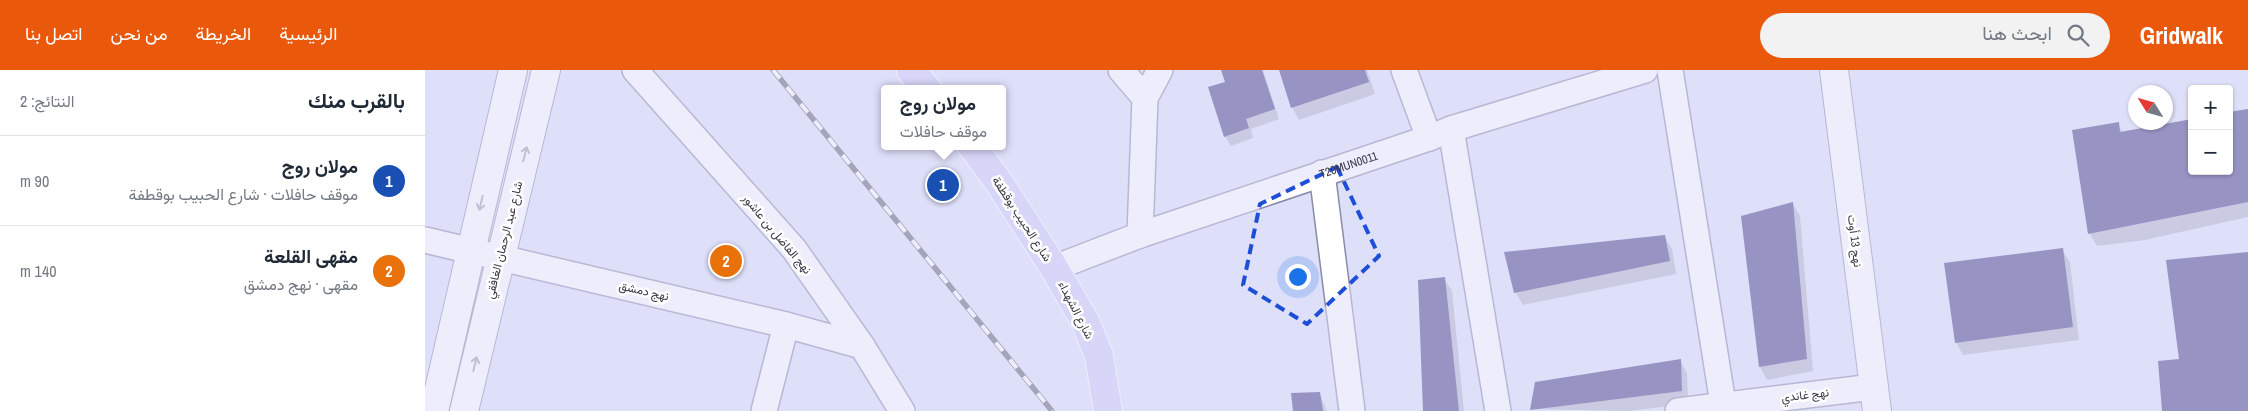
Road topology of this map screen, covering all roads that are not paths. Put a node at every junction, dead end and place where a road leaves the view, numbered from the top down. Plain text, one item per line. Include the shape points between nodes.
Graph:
1 (513, 70) edge
2 (546, 70) edge
3 (635, 70) edge
4 (911, 70) edge
5 (1121, 70) edge
6 (1160, 70) edge
7 (1403, 70) edge
8 (1645, 70) edge
9 (1670, 70) edge
10 (1834, 70) edge
11 (924, 85) edge
12 (1145, 98) junction
13 (1440, 133) junction
14 (974, 150) edge
15 (1322, 173) junction
16 (1140, 235) junction
17 (425, 240) edge
18 (470, 251) junction
19 (500, 257) junction
20 (1054, 268) junction
21 (786, 325) junction
22 (862, 346) junction
23 (1875, 399) edge
24 (1723, 404) junction
25 (434, 411) edge
26 (464, 411) edge
27 (764, 411) edge
28 (902, 411) edge
29 (1108, 411) edge
30 (1352, 411) edge
31 (1498, 411) edge
32 (1678, 411) edge

1 -> 18 main road
19 -> 2 main road, شارع عبد الرحمان الغافقي
3 - 22 street, نهج الفاضل بن عاشور via 793,249
4 - 11 main road
5 - 12 street
6 - 12 street
7 - 13 street
8 - 13 street, T20MUN0011
9 - 24 street
10 - 23 main road, نهج 13 أوت
12 - 16 street
13 - 15 street, T20MUN0011
13 - 31 street
14 - 20 main road, شارع الحبيب بوقطفة
15 - 16 street, T20MUN0011
15 - 30 street
16 - 20 street, T20MUN0011
17 - 18 street, نهج دمشق
18 - 19 street, نهج دمشق
18 - 25 main road
19 - 21 street, نهج دمشق
26 -> 19 main road, شارع عبد الرحمان الغافقي
20 - 29 main road, شارع الشهداء via 1086,324 1099,356
21 - 22 street, نهج دمشق
21 - 27 street
22 - 28 street, نهج الفاضل بن عاشور
23 - 24 street, نهج غاندي
24 - 32 street, نهج غاندي

